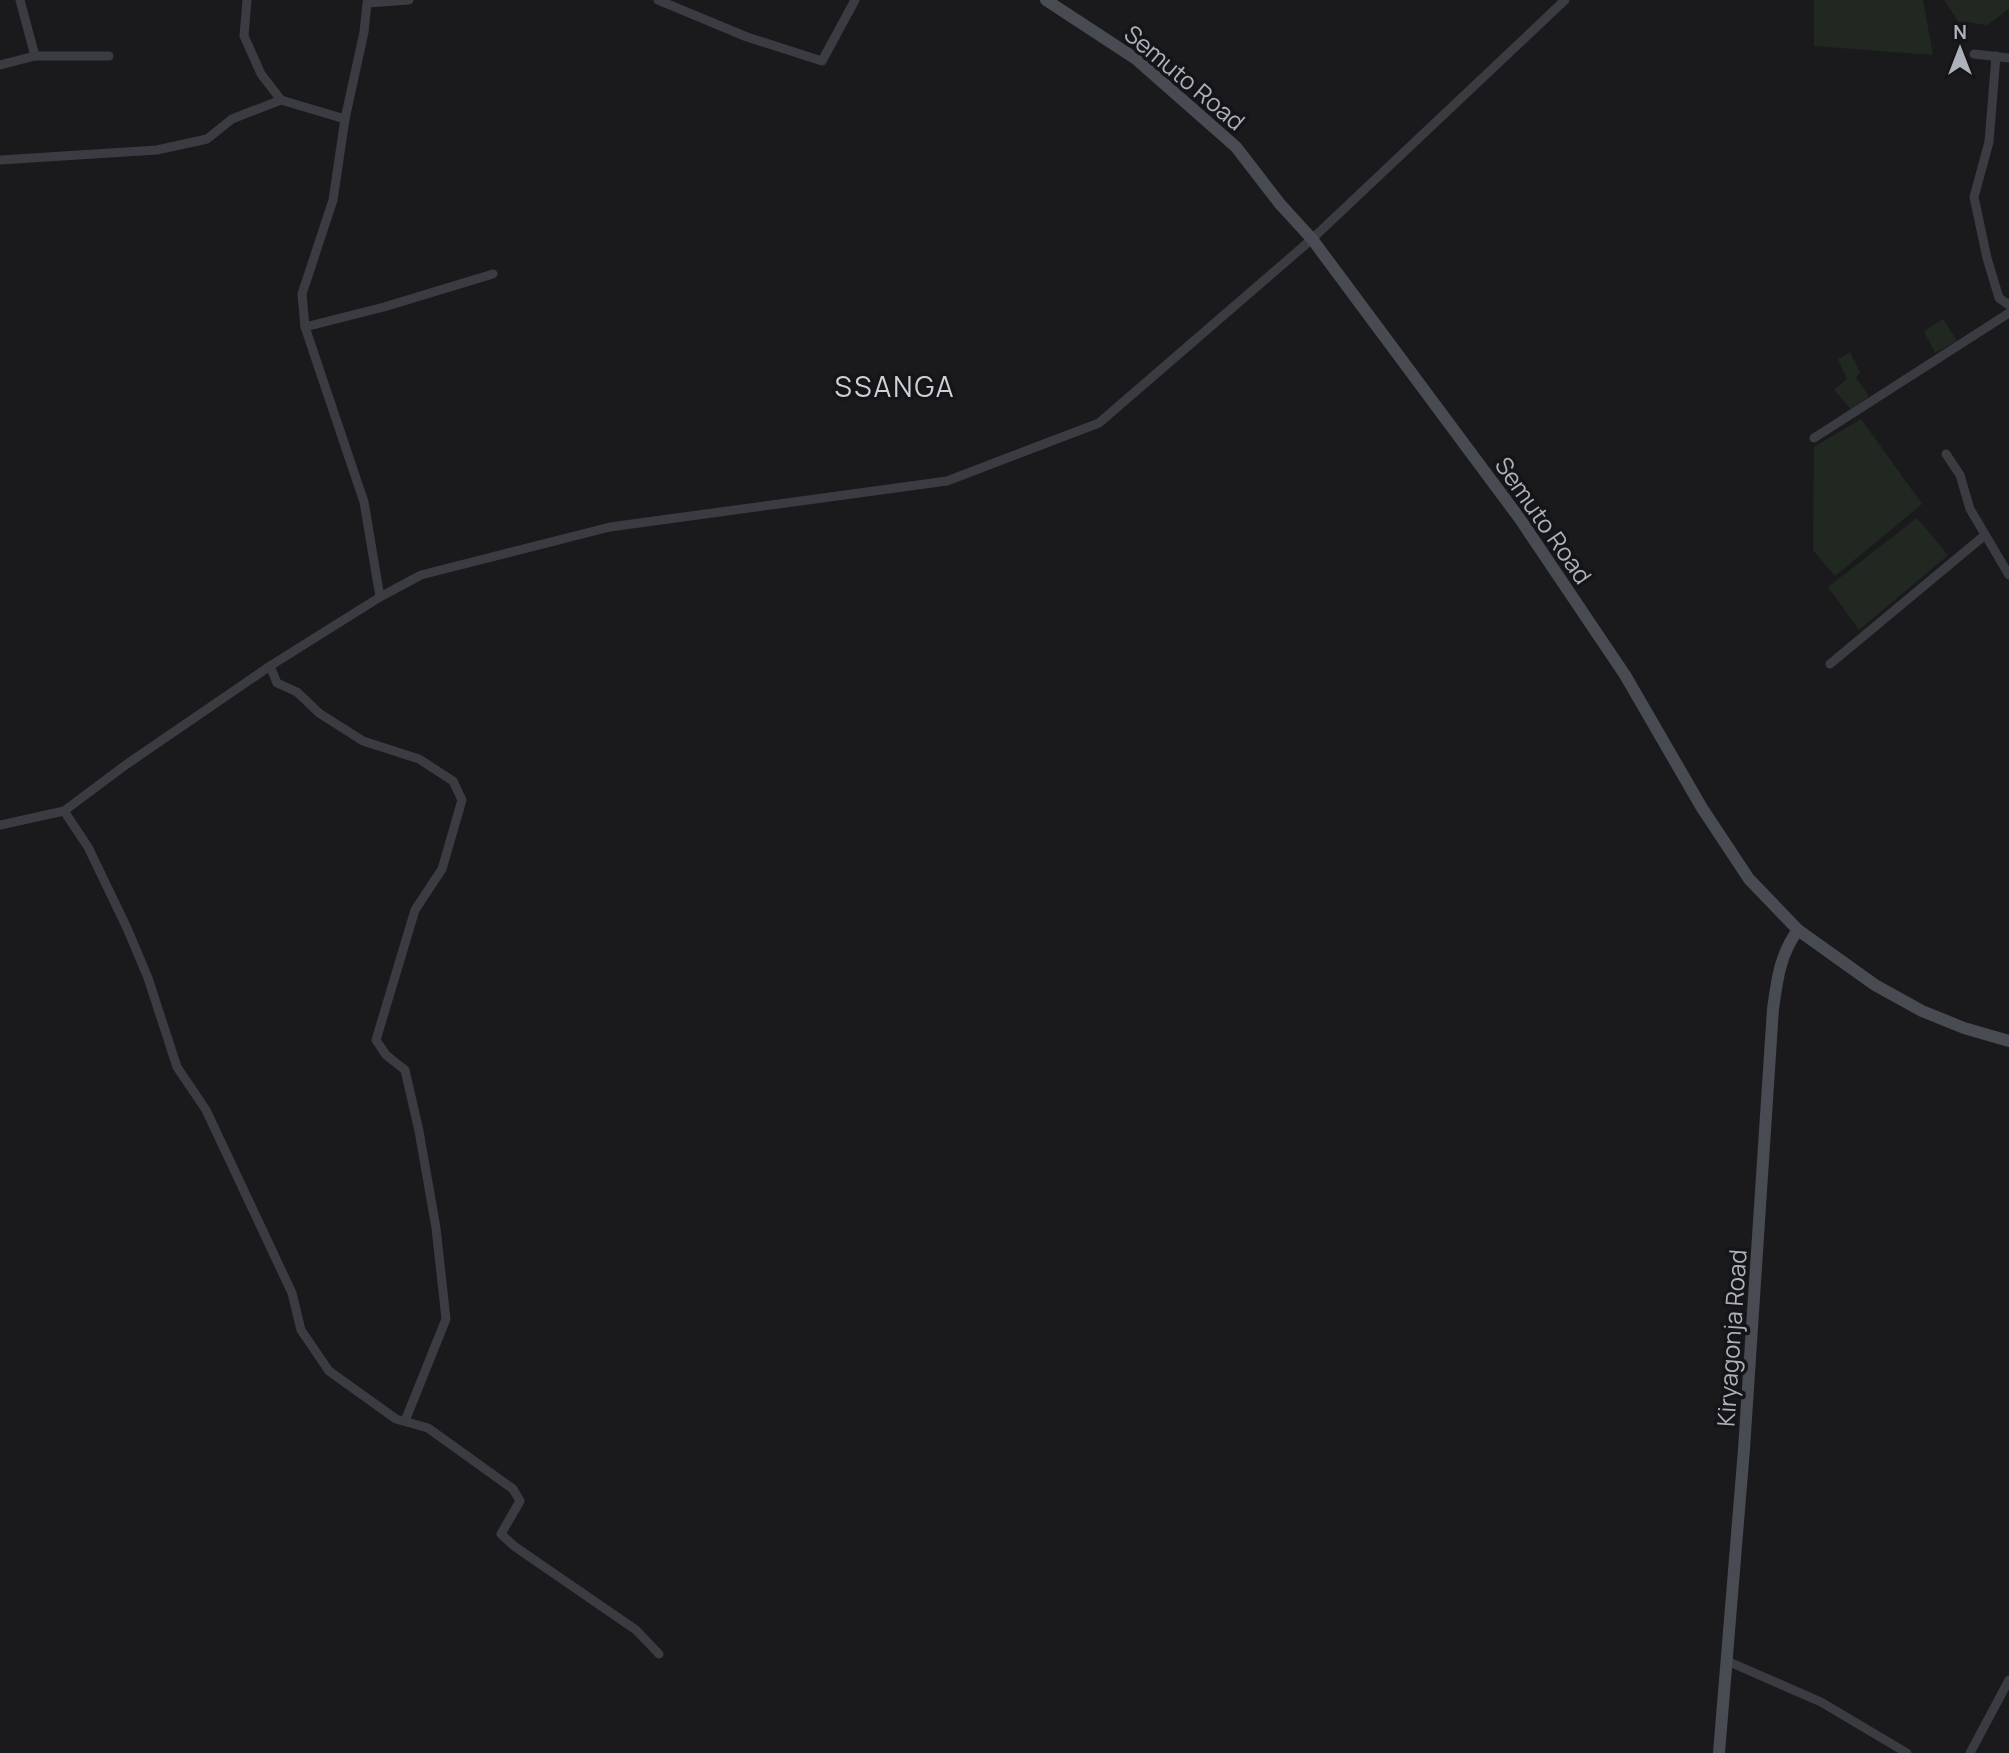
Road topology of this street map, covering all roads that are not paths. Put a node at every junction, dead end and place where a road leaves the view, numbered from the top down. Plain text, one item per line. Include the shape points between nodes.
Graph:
1 (20, 0) edge
2 (247, 0) edge
3 (409, 0) edge
4 (658, 0) edge
5 (855, 0) edge
6 (1046, 0) edge
7 (1565, 0) edge
8 (1974, 54) dead end
9 (35, 56) junction
10 (109, 56) dead end
11 (1996, 56) junction
12 (2009, 58) edge
13 (0, 65) edge
14 (281, 100) junction
15 (345, 119) junction
16 (0, 160) edge
17 (1312, 239) junction
18 (493, 274) dead end
19 (2009, 305) edge
20 (2009, 313) edge
21 (305, 327) junction
22 (1814, 438) dead end
23 (1946, 454) dead end
24 (1985, 535) junction
25 (2009, 575) edge
26 (380, 597) junction
27 (1829, 664) dead end
28 (270, 666) junction
29 (64, 811) junction
30 (0, 825) edge
31 (1798, 930) junction
32 (2009, 1041) edge
33 (405, 1421) junction
34 (659, 1654) dead end
35 (1727, 1661) junction
36 (2009, 1680) edge
37 (1719, 1753) edge
38 (1907, 1753) edge
39 (1970, 1753) edge

1 - 9 street
2 - 14 street via 244,36 261,74
3 - 15 street via 367,3
4 - 5 street via 747,37 822,61
6 - 17 main road, Semuto Road via 1136,59 1236,146
7 - 17 street
8 - 11 street
9 - 10 street
9 - 13 street
11 - 12 street
11 - 19 street via 1989,142 1974,197 1999,298
14 - 15 street
14 - 16 street via 232,119 207,139 158,150
15 - 21 street via 333,200 302,294
17 - 26 street via 1099,423 947,481 610,527 421,575
17 - 31 main road, Semuto Road via 1520,519 1625,675 1749,879
18 - 21 street
20 - 22 street
21 - 26 street via 364,502
23 - 24 street via 1960,475 1970,509
24 - 25 street
24 - 27 street
26 - 28 street
28 - 29 street
28 - 33 street via 277,683 297,692 319,713 363,741 419,759 453,781 462,800 442,869 415,909 376,1040 405,1070 432,1201 446,1319
29 - 30 street
29 - 33 street via 88,847 127,928 149,978 177,1067 206,1110 292,1293 301,1329 329,1371
31 - 32 main road, Semuto Road via 1875,985 1922,1011
31 - 35 main road, Kiryagonja Road via 1781,960 1773,1009
33 - 34 street via 428,1428 513,1489 520,1501 501,1534 636,1630
35 - 37 main road, Kiryagonja Road
35 - 38 street via 1821,1702
36 - 39 street

